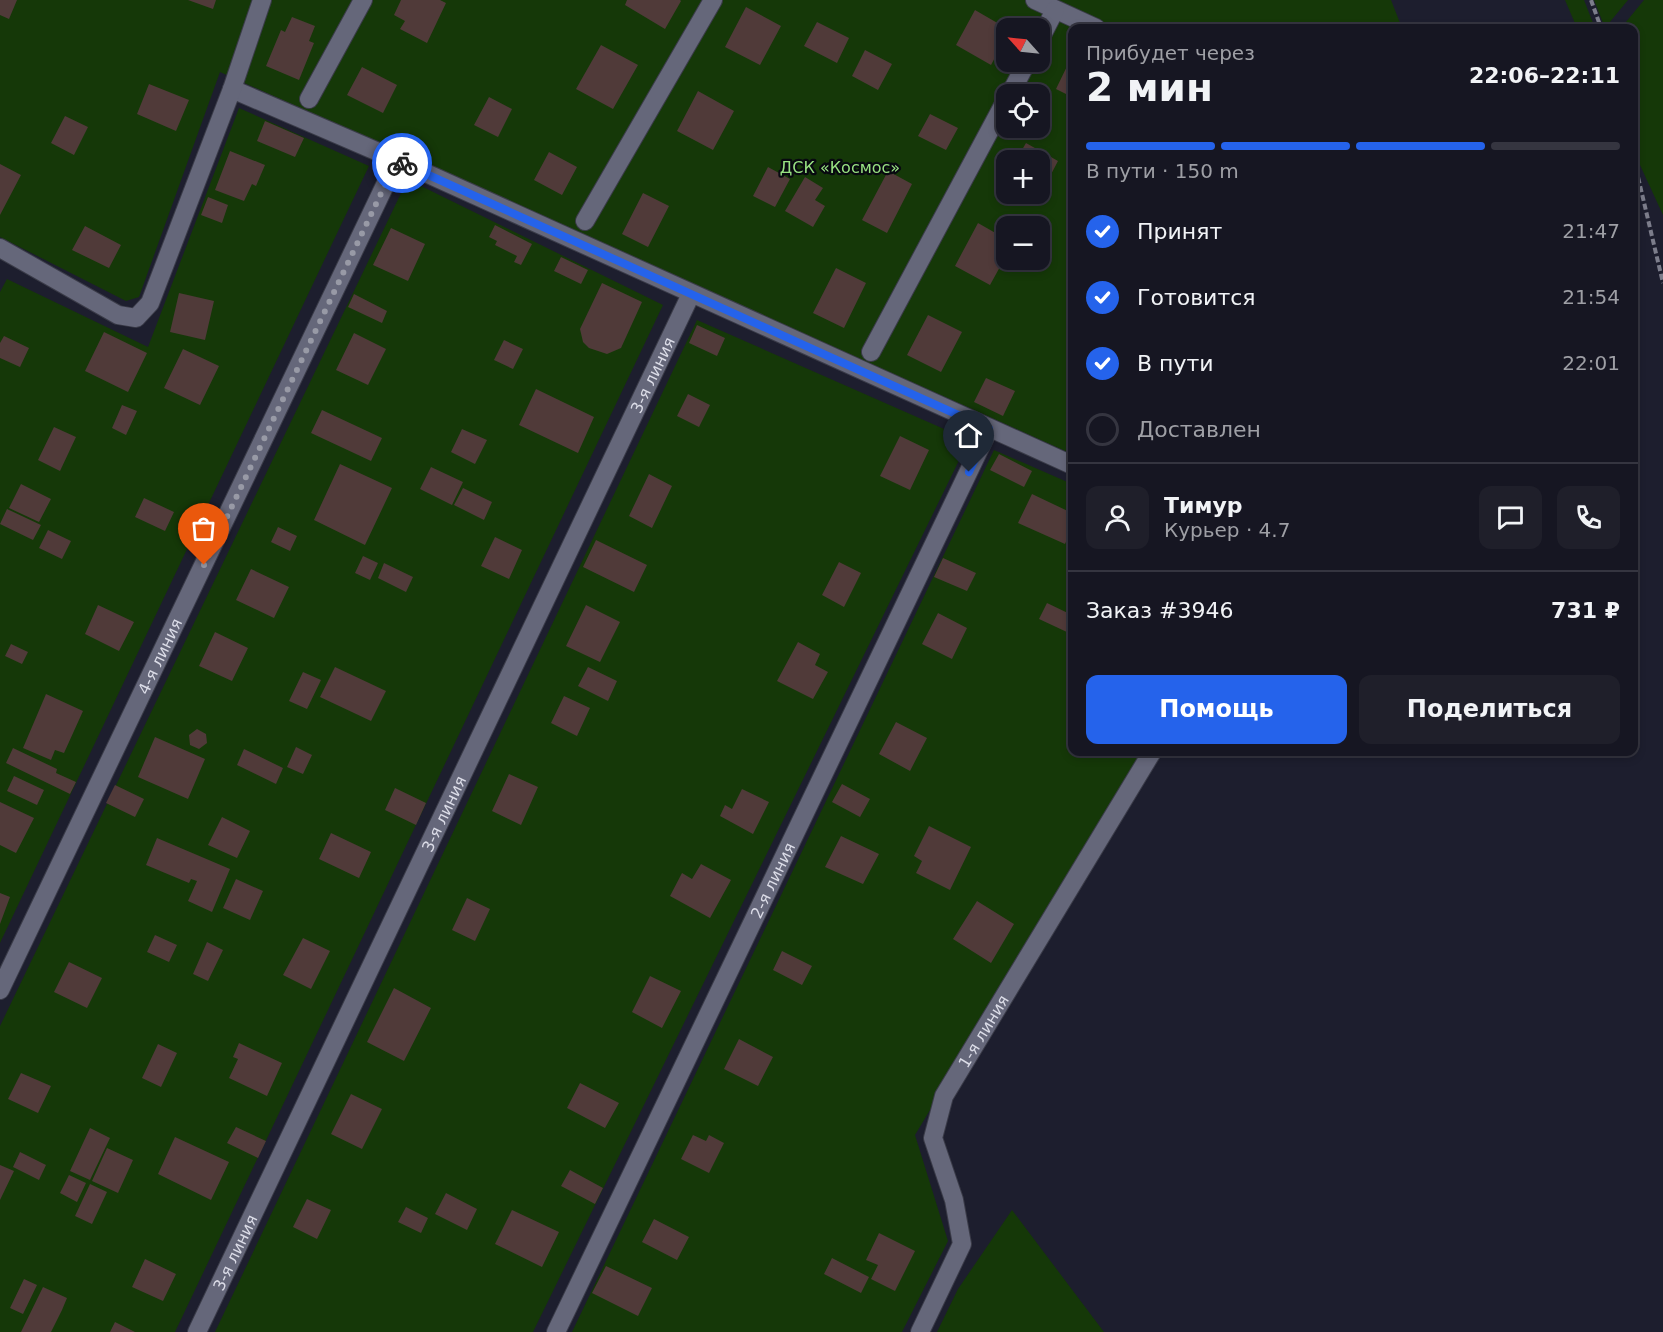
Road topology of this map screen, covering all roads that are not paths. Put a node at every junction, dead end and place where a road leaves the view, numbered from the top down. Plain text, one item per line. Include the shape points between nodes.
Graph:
1 (262, 0) edge
2 (363, 0) edge
3 (713, 0) edge
4 (1035, 0) edge
5 (1055, 10) junction
6 (1050, 20) edge
7 (1087, 24) edge
8 (232, 89) junction
9 (309, 99) dead end
10 (996, 119) edge
11 (397, 160) junction
12 (585, 221) dead end
13 (1, 252) edge
14 (691, 294) junction
15 (871, 352) dead end
16 (989, 429) junction
17 (1068, 463) edge
18 (1150, 756) edge
19 (0, 990) edge
20 (197, 1332) edge
21 (556, 1332) edge
22 (920, 1332) edge

1 - 8 lane
2 - 9 lane
3 - 12 lane
4 - 5 lane
5 - 6 lane
5 - 7 lane
8 - 11 lane
8 - 13 lane via 150,303 136,318 118,315
10 - 15 lane
11 - 14 lane
11 - 19 lane, 4-я линия
14 - 16 lane
14 - 20 lane, 3-я линия
16 - 17 lane
16 - 21 lane, 2-я линия
18 - 22 lane, 1-я линия via 944,1096 933,1138 954,1200 963,1244

